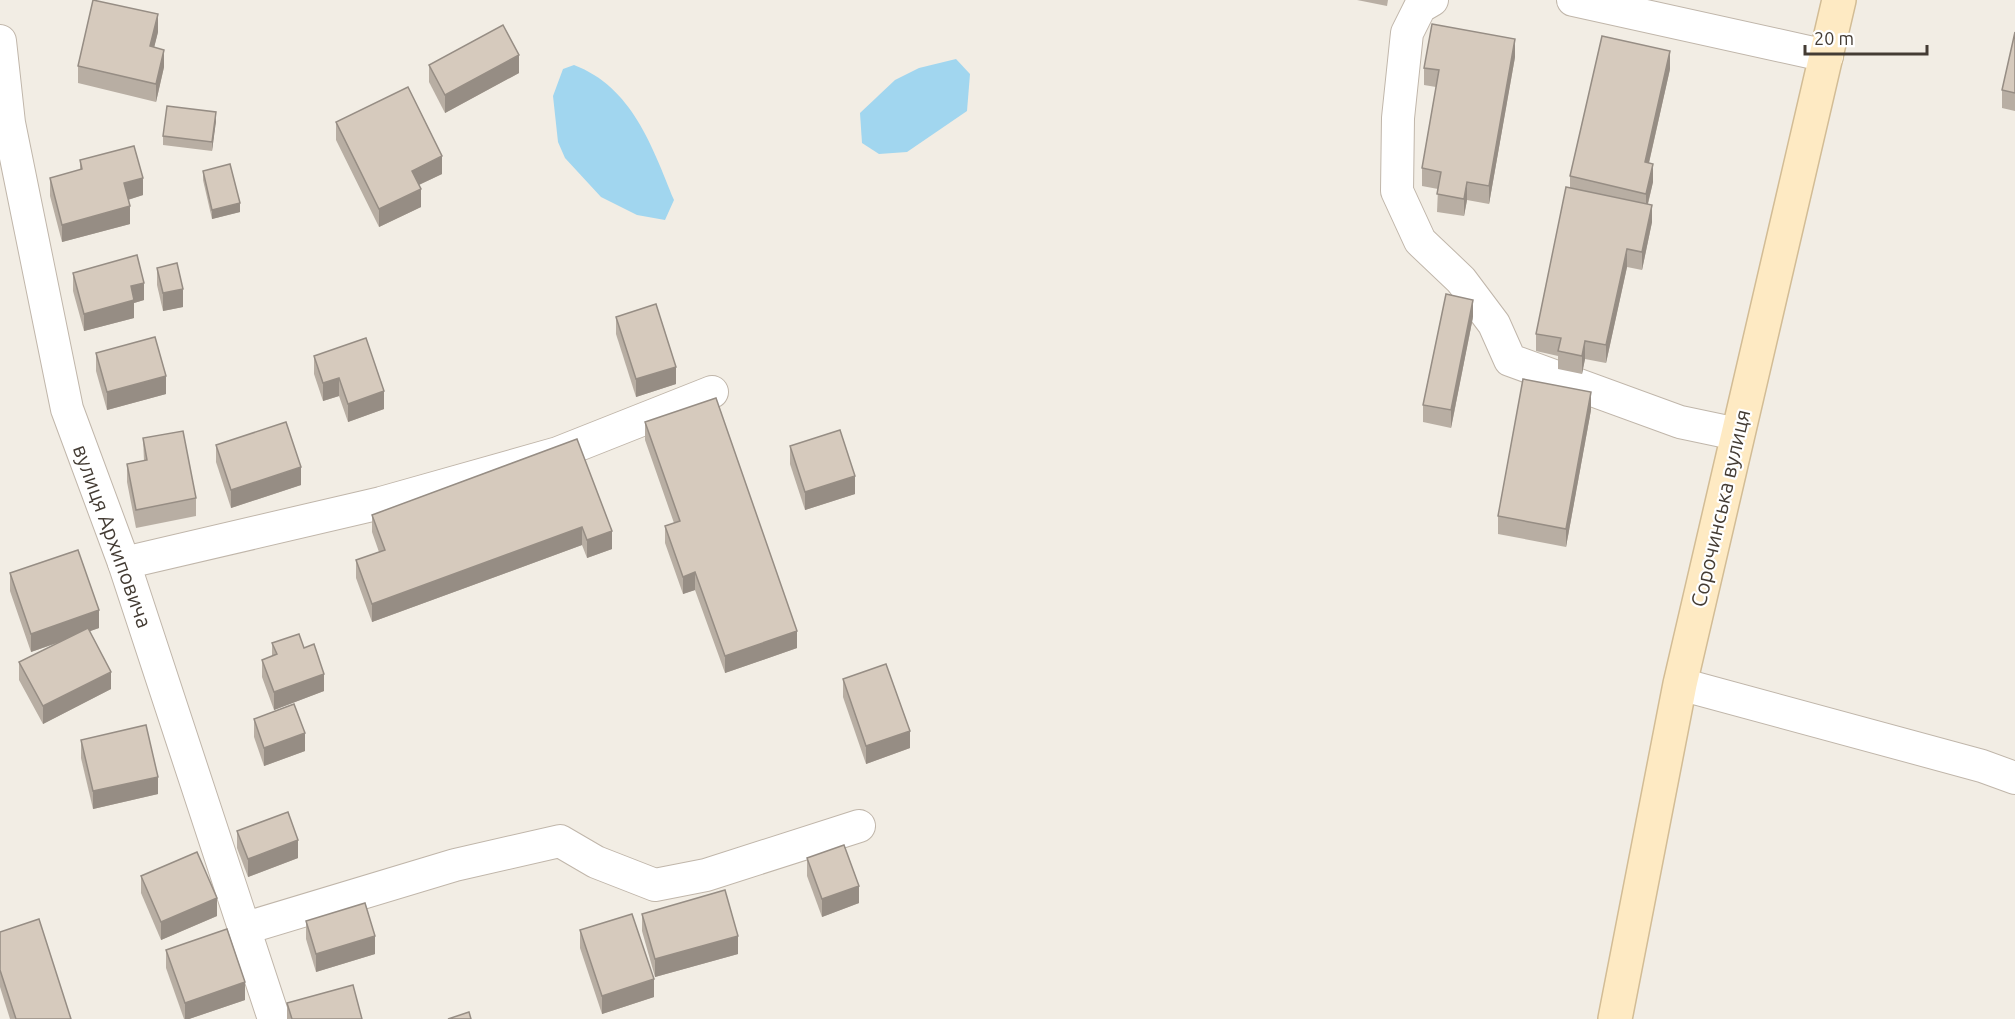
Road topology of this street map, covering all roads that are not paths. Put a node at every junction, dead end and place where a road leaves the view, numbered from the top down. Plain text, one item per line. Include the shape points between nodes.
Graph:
1 (1432, 0) edge
2 (1573, 0) edge
3 (1839, 0) edge
4 (0, 41) edge
5 (1827, 56) junction
6 (5, 117) edge
7 (712, 392) dead end
8 (1737, 434) junction
9 (124, 563) junction
10 (1680, 684) junction
11 (2015, 778) edge
12 (859, 826) dead end
13 (246, 928) junction
14 (274, 1019) edge
15 (1616, 1019) edge

1 - 8 street via 1420,7 1407,33 1398,118 1397,191 1420,241 1461,280 1494,324 1510,360 1680,422
2 - 5 street
3 - 5 main road, Сорочинська вулиця
4 - 6 street, вулиця Архиповича
5 - 8 main road, Сорочинська вулиця
6 - 9 street, вулиця Архиповича via 67,409
7 - 9 street via 558,453 381,503
8 - 10 main road, Сорочинська вулиця
9 - 13 street, вулиця Архиповича
10 - 11 street
10 - 15 main road, Сорочинська вулиця
12 - 13 street via 706,875 655,885 596,862 560,841 455,865
13 - 14 street, вулиця Архиповича

